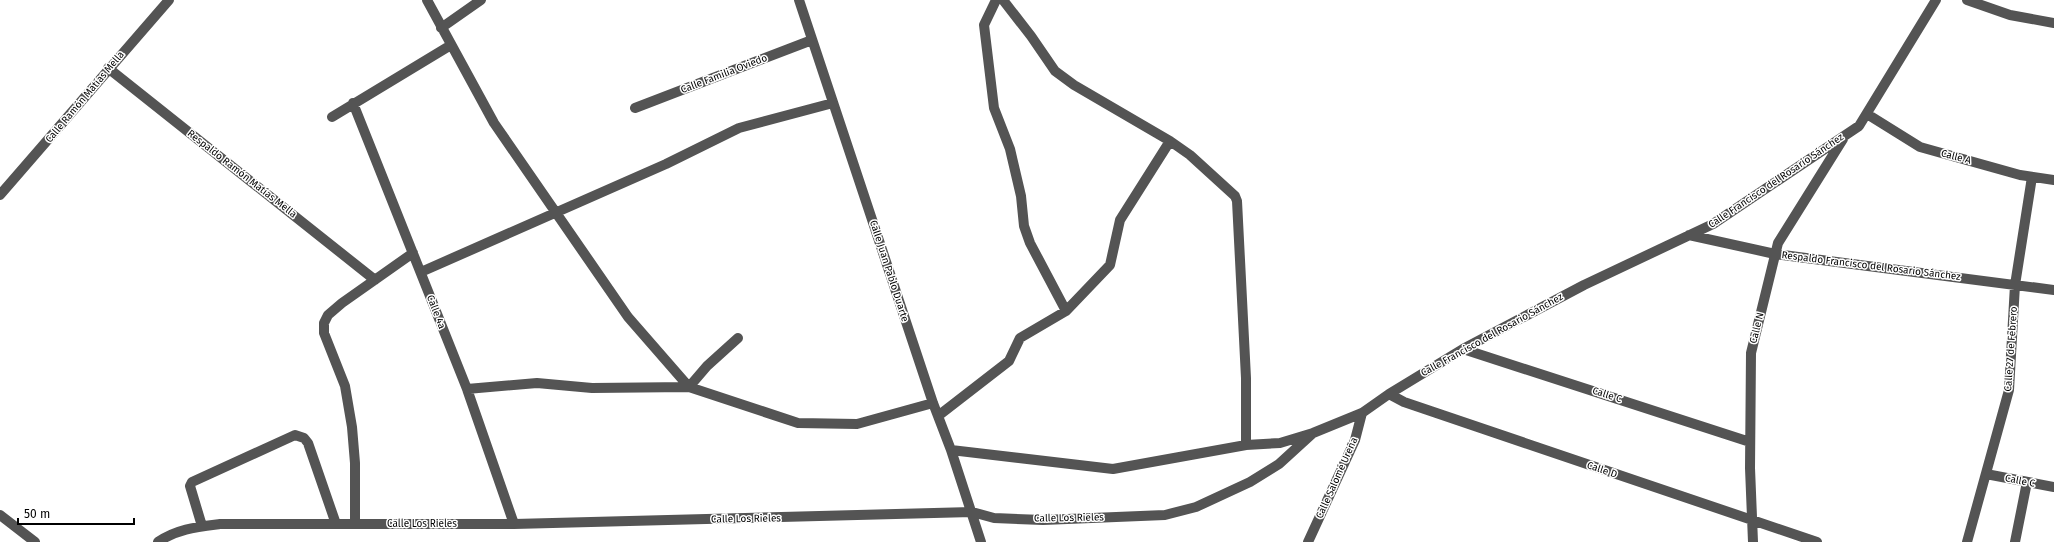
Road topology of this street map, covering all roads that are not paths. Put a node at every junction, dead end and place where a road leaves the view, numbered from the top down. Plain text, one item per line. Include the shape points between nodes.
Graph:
1 (169, 0) edge
2 (426, 0) edge
3 (481, 0) edge
4 (799, 0) edge
5 (996, 0) edge
6 (1003, 0) edge
7 (1936, 0) edge
8 (1967, 0) edge
9 (2054, 24) edge
10 (441, 28) junction
11 (812, 40) junction
12 (451, 45) junction
13 (108, 68) junction
14 (353, 103) junction
15 (833, 103) junction
16 (635, 108) dead end
17 (1867, 114) junction
18 (332, 117) dead end
19 (1845, 135) junction
20 (1170, 141) junction
21 (2032, 177) junction
22 (2054, 180) edge
23 (0, 195) edge
24 (554, 212) junction
25 (1689, 235) junction
26 (413, 253) junction
27 (1775, 254) junction
28 (421, 272) junction
29 (375, 280) junction
30 (2015, 285) junction
31 (2054, 290) edge
32 (1066, 311) junction
33 (738, 338) dead end
34 (1463, 349) junction
35 (689, 387) junction
36 (467, 389) junction
37 (1389, 394) junction
38 (933, 403) junction
39 (1362, 413) junction
40 (938, 416) junction
41 (1313, 433) junction
42 (1750, 442) junction
43 (1246, 445) junction
44 (951, 450) junction
45 (1986, 474) junction
46 (2027, 482) junction
47 (2054, 487) edge
48 (972, 512) junction
49 (0, 515) edge
50 (1754, 522) junction
51 (336, 524) junction
52 (355, 524) junction
53 (514, 524) junction
54 (202, 526) junction
55 (35, 542) edge
56 (158, 542) edge
57 (982, 542) edge
58 (1308, 542) edge
59 (1753, 542) edge
60 (1818, 542) edge
61 (1967, 542) edge
62 (2015, 542) edge

1 - 13 street, Calle Ramón Matías Mella
2 - 10 street
3 - 10 street
4 - 11 street, Calle Juan Pablo Duarte
5 - 32 street via 984,25 994,108 1016,170 1024,226
6 - 20 street via 1032,36 1055,72
7 - 17 street, Calle Francisco del Rosario Sánchez
8 - 9 street via 2010,15
10 - 12 street
11 - 15 street, Calle Juan Pablo Duarte
11 - 16 street, Calle Familia Oviedo
12 - 14 street
12 - 24 street via 494,123
13 - 23 street, Calle Ramón Matías Mella
13 - 29 street, Respaldo Ramón Matías Mella
14 - 18 street
14 - 26 street, Calle 4a
15 - 24 street via 739,128 666,164
15 - 38 street, Calle Juan Pablo Duarte
17 - 19 street, Calle Francisco del Rosario Sánchez via 1859,126
17 - 21 street, Calle A via 1920,147
19 - 25 street, Calle Francisco del Rosario Sánchez via 1713,224
19 - 27 street, Calle N via 1778,244
20 - 32 street via 1120,220 1110,265
20 - 43 street via 1230,190 1238,201 1246,378
21 - 22 street, Calle A
21 - 30 street, Calle 27 de Febrero
24 - 28 street
24 - 35 street via 628,317
25 - 27 street, Respaldo Francisco del Rosario Sánchez
25 - 34 street, Calle Francisco del Rosario Sánchez via 1584,284
26 - 28 street, Calle 4a
26 - 29 street
27 - 30 street, Respaldo Francisco del Rosario Sánchez
27 - 42 street, Calle N via 1751,353
28 - 36 street, Calle 4a
29 - 52 street via 328,315 324,323 324,333 345,386 352,427
30 - 31 street, Respaldo Francisco del Rosario Sánchez
30 - 45 street, Calle 27 de Febrero via 2009,390
32 - 40 street via 1020,338 1009,361
33 - 35 street via 707,366
34 - 37 street, Calle Francisco del Rosario Sánchez
34 - 42 street, Calle C
35 - 36 street via 592,388 537,383
35 - 38 street via 798,423 857,424
36 - 53 street, Calle 4a
37 - 39 street, Calle Francisco del Rosario Sánchez
37 - 50 street, Calle D via 1404,402
38 - 40 street, Calle Juan Pablo Duarte
39 - 41 street, Calle Francisco del Rosario Sánchez
39 - 58 street, Calle Salomé Ureña via 1355,440
40 - 44 street, Calle Juan Pablo Duarte
41 - 43 street, Calle Francisco del Rosario Sánchez via 1280,443
41 - 48 street, Calle Los Rieles via 1278,464 1250,482 1196,507 1166,515 1043,520 994,518
42 - 50 street, Calle N
43 - 44 street, Calle Francisco del Rosario Sánchez via 1112,469
44 - 48 street, Calle Juan Pablo Duarte
45 - 46 street, Calle C
45 - 61 street, Calle 27 de Febrero
46 - 47 street, Calle C
46 - 62 street
48 - 53 street, Calle Los Rieles
48 - 57 street, Calle Juan Pablo Duarte
49 - 55 street
50 - 59 street, Calle N
50 - 60 street, Calle D
51 - 52 street, Calle Los Rieles
51 - 54 street, Calle Los Rieles
51 - 54 street via 308,443 304,438 295,435 192,482 190,486
52 - 53 street, Calle Los Rieles
54 - 56 street, Calle Los Rieles via 170,534

